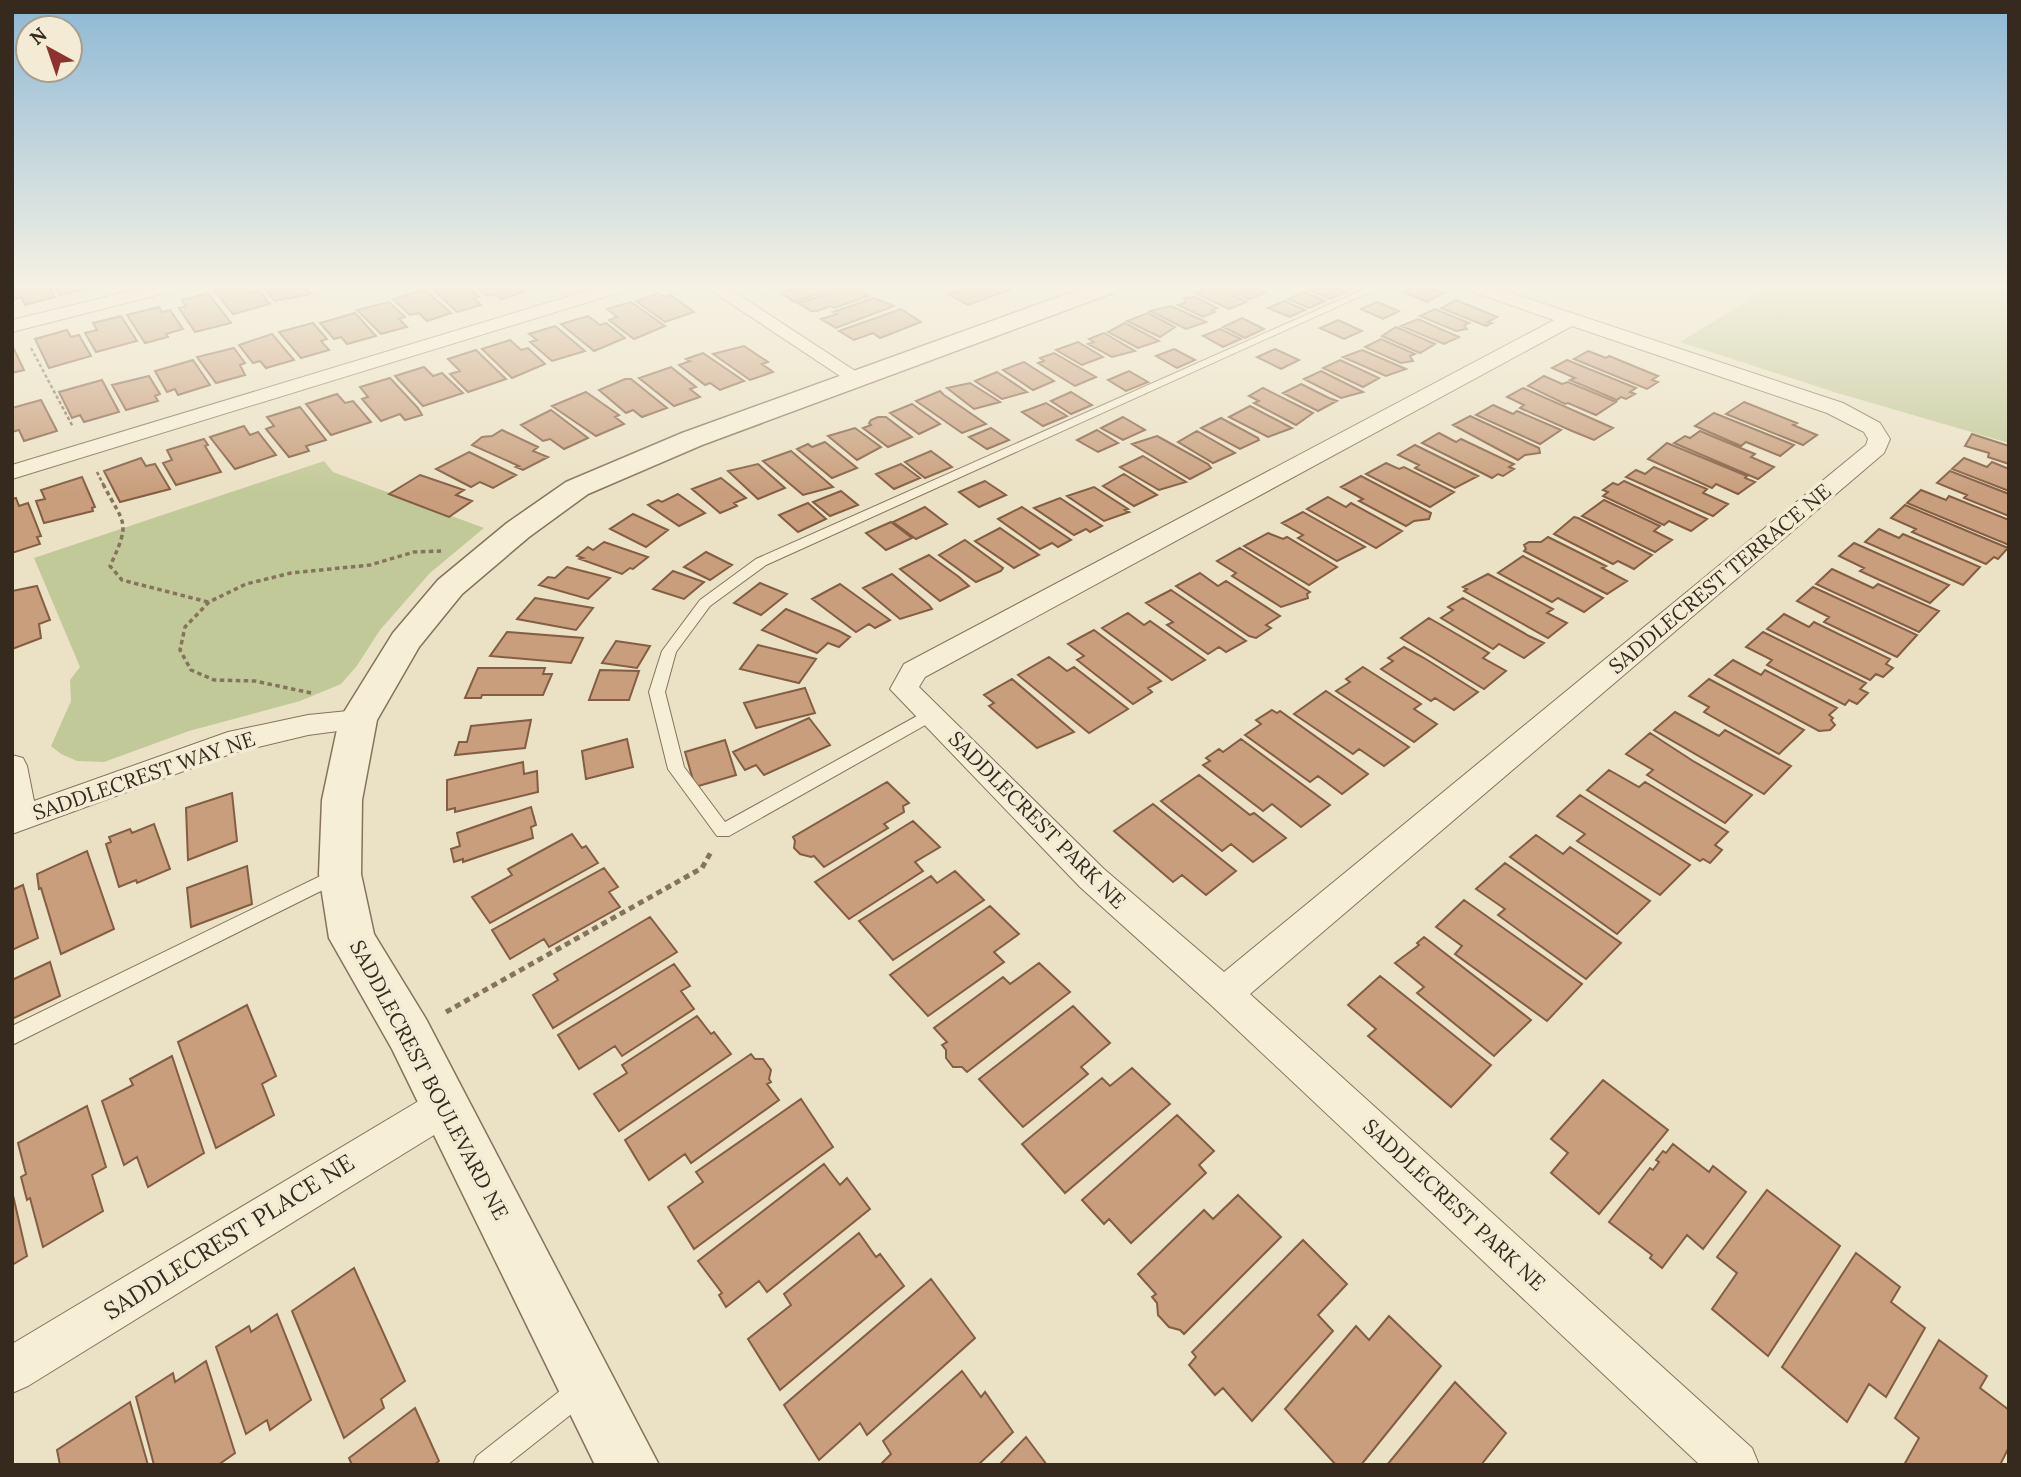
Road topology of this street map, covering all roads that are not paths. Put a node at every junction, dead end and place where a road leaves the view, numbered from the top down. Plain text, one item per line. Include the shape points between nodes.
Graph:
1 (389, 356) edge
2 (822, 356) edge
3 (915, 356) edge
4 (1220, 356) edge
5 (1501, 356) edge
6 (1677, 356) edge
7 (856, 378) junction
8 (12, 472) edge
9 (339, 708) junction
10 (931, 715) junction
11 (12, 766) edge
12 (17, 820) edge
13 (340, 874) junction
14 (1224, 994) junction
15 (12, 1036) edge
16 (446, 1106) junction
17 (12, 1370) edge
18 (587, 1386) junction
19 (486, 1465) edge
20 (628, 1465) edge
21 (1735, 1465) edge

1 - 8 street
2 - 7 street
3 - 7 street, SADDLECREST BOULEVARD NE
4 - 10 lane via 761,562 705,603 669,651 657,692 676,769 723,831
5 - 10 street, SADDLECREST PARK NE via 914,671 904,689
6 - 14 street, SADDLECREST TERRACE NE via 1835,408 1872,428 1879,439 1876,449
7 - 9 street, SADDLECREST BOULEVARD NE via 577,488 450,587
9 - 12 street, SADDLECREST WAY NE via 308,725 228,743
9 - 13 street, SADDLECREST BOULEVARD NE
10 - 14 street, SADDLECREST PARK NE via 1092,878
11 - 12 street
13 - 15 lane
13 - 16 street, SADDLECREST BOULEVARD NE via 352,939
14 - 21 street, SADDLECREST PARK NE
16 - 17 street, SADDLECREST PLACE NE
16 - 18 street, SADDLECREST BOULEVARD NE
18 - 19 lane
18 - 20 street, SADDLECREST BOULEVARD NE

